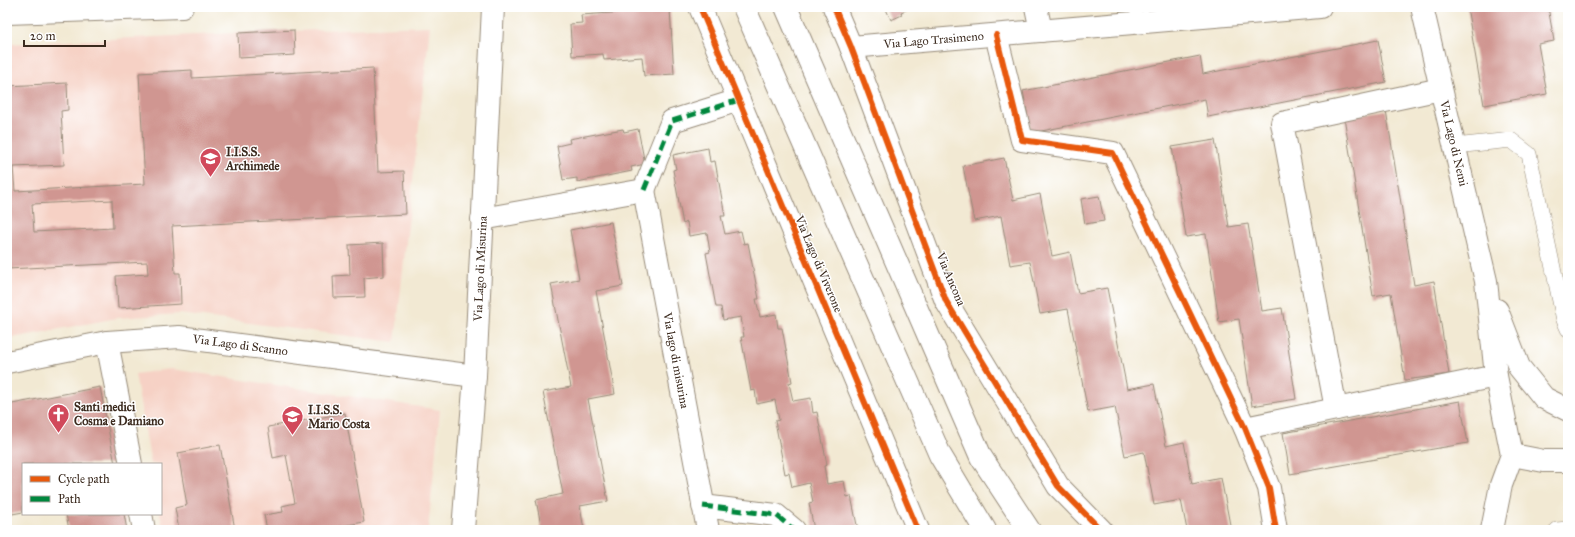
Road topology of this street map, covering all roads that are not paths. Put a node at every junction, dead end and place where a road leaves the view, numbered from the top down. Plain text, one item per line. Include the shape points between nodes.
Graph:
1 (182, 7) edge
2 (493, 7) edge
3 (700, 7) edge
4 (744, 7) edge
5 (786, 7) edge
6 (834, 7) edge
7 (1036, 7) edge
8 (1320, 7) edge
9 (1422, 7) edge
10 (7, 13) edge
11 (1041, 31) junction
12 (996, 35) junction
13 (850, 47) junction
14 (1441, 89) junction
15 (739, 100) junction
16 (1454, 146) junction
17 (644, 190) junction
18 (482, 219) junction
19 (1486, 281) junction
20 (1568, 329) edge
21 (107, 342) junction
22 (7, 362) edge
23 (475, 376) junction
24 (1496, 376) junction
25 (1336, 409) junction
26 (1568, 410) edge
27 (1244, 428) junction
28 (1512, 455) junction
29 (1568, 460) edge
30 (131, 463) edge
31 (704, 506) junction
32 (141, 515) edge
33 (144, 530) edge
34 (463, 530) edge
35 (708, 530) edge
36 (794, 530) edge
37 (918, 530) edge
38 (985, 530) edge
39 (1029, 530) edge
40 (1101, 530) edge
41 (1276, 530) edge
42 (1492, 530) edge
43 (1557, 530) edge
44 (1568, 530) edge

1 - 10 street
2 - 18 street, Via Lago di Misurina
3 - 15 street, Via Lago di Viverone
4 - 38 street via 940,455
5 - 39 street via 981,457
6 - 13 street, Via Ancona
7 - 11 street
8 - 11 street, Via Lago Trasimeno
9 - 14 street, Via Lago di Nemi
11 - 12 street, Via Lago Trasimeno
12 - 13 street, Via Lago Trasimeno
12 - 27 street via 1022,140 1113,152
13 - 40 street, Via Ancona via 946,301 1058,486
14 - 16 street, Via Lago di Nemi
14 - 25 street via 1282,122
15 - 17 street via 672,121
15 - 37 street, Via Lago di Viverone
16 - 19 street, Via Lago di Nemi
16 - 20 lane via 1511,140 1529,154
17 - 18 street
17 - 31 street, Via lago di misurina
18 - 23 street, Via Lago di Misurina
19 - 24 street
19 - 26 street via 1519,367 1544,398
21 - 22 street, Via Lago di Scanno
21 - 23 street, Via Lago di Scanno via 179,337
21 - 30 street
23 - 34 street, Via Lago di Misurina
24 - 25 street
24 - 28 street
25 - 27 street
27 - 41 street via 1268,488
28 - 29 street via 1544,461
28 - 42 street via 1501,485
31 - 35 street, Via lago di misurina
31 - 36 street via 776,515
32 - 33 street
43 - 44 lane

